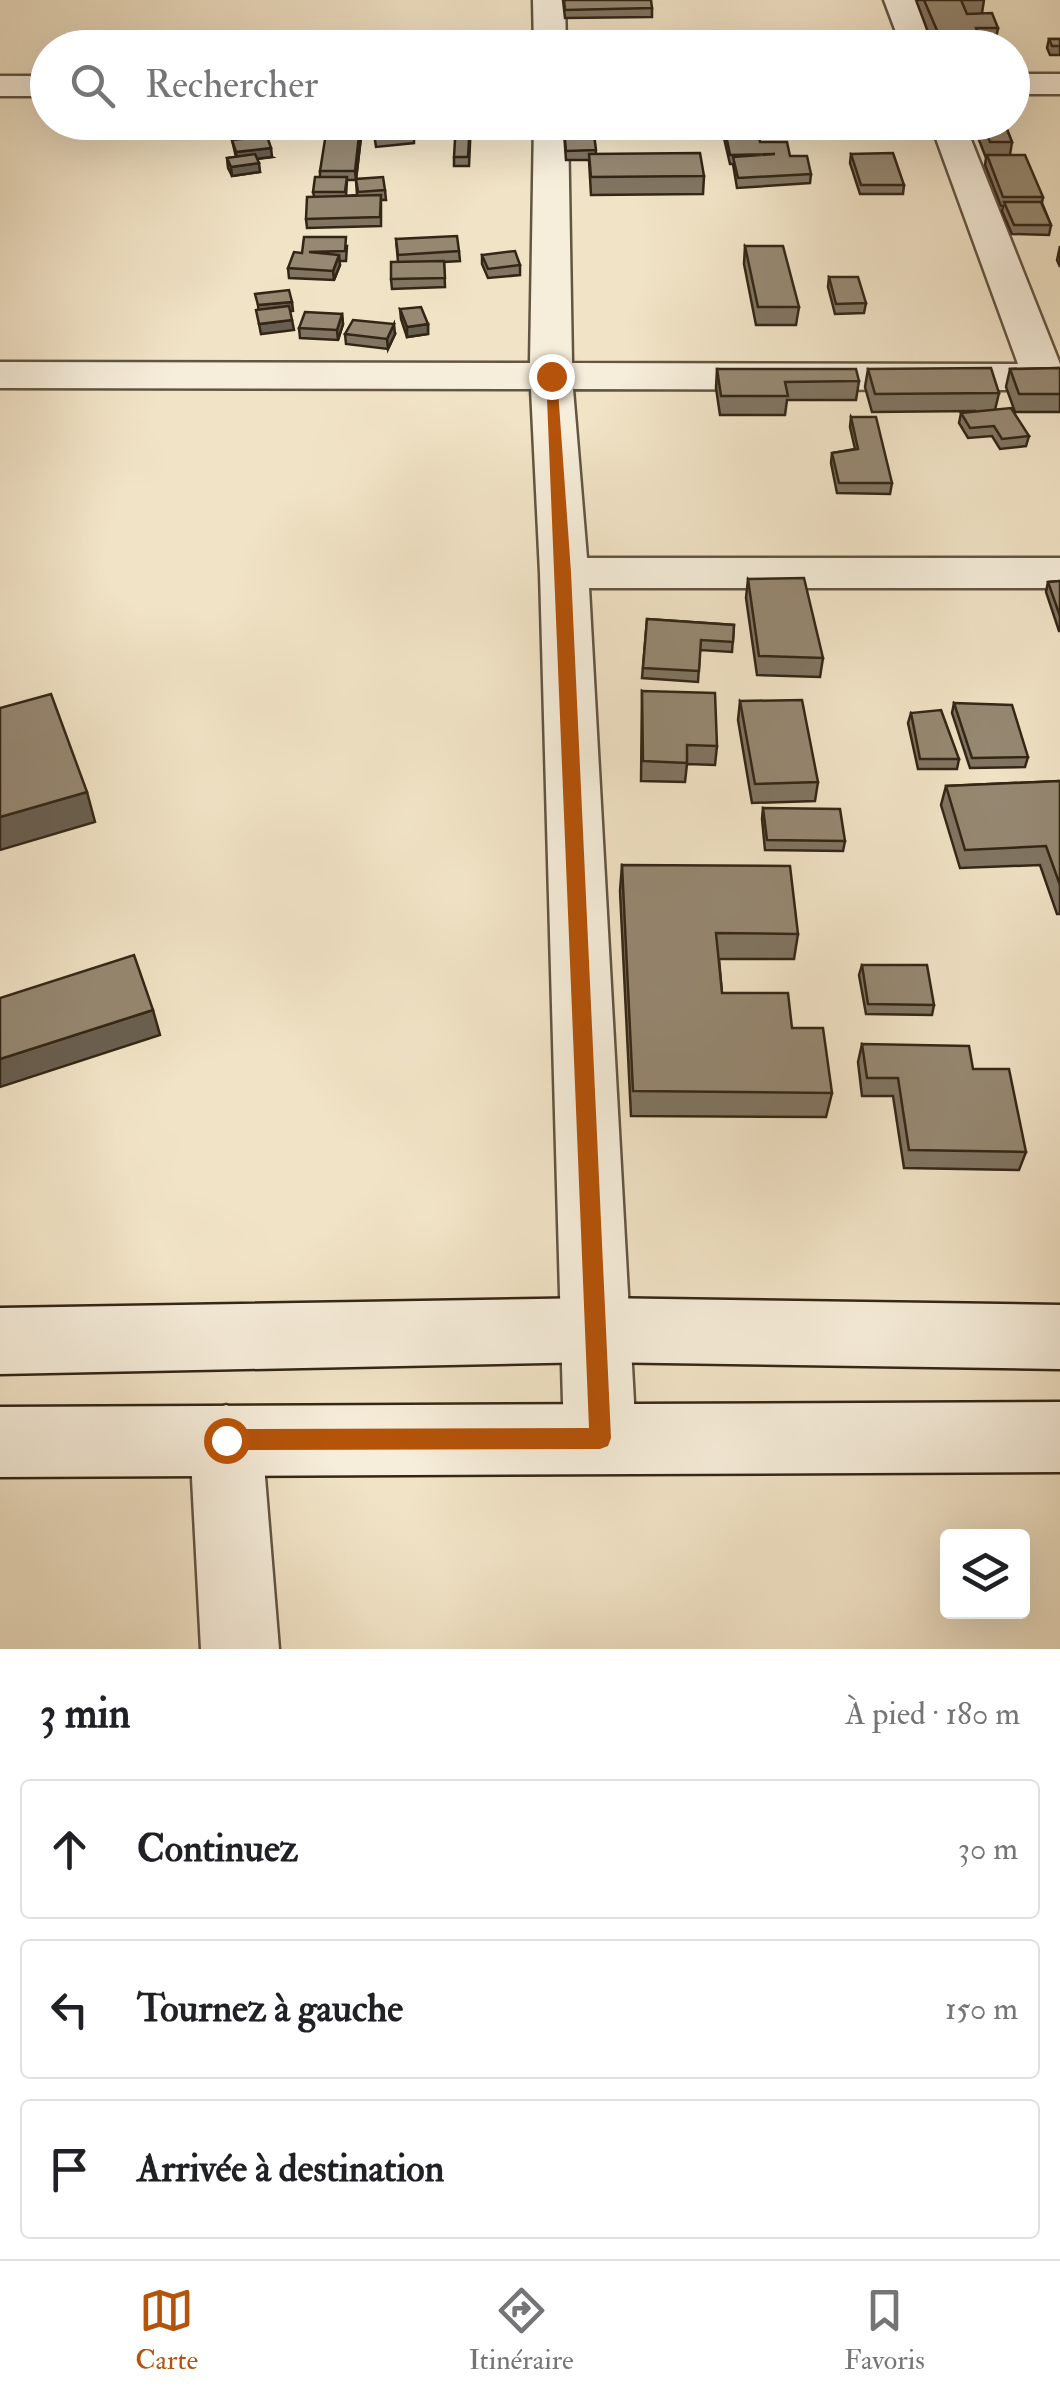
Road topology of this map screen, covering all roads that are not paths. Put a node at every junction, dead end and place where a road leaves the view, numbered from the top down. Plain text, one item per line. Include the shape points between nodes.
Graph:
1 (548, 0) edge
2 (900, 0) edge
3 (549, 30) edge
4 (911, 30) edge
5 (1030, 84) edge
6 (1060, 84) edge
7 (0, 86) edge
8 (30, 86) edge
9 (550, 140) edge
10 (954, 140) edge
11 (0, 375) edge
12 (551, 376) junction
13 (1052, 377) edge
14 (564, 572) junction
15 (1060, 573) edge
16 (596, 1330) junction
17 (1060, 1337) edge
18 (0, 1341) edge
19 (600, 1438) junction
20 (1060, 1438) edge
21 (226, 1440) junction
22 (0, 1442) edge
23 (240, 1649) edge

1 - 3 street
2 - 4 street
5 - 6 street
7 - 8 street
9 - 12 street
10 - 13 street
11 - 12 street
12 - 13 street
12 - 14 street
14 - 15 street
14 - 16 street
16 - 17 street
16 - 18 street
16 - 19 street
19 - 20 street
19 - 21 street
21 - 22 street
21 - 23 street

